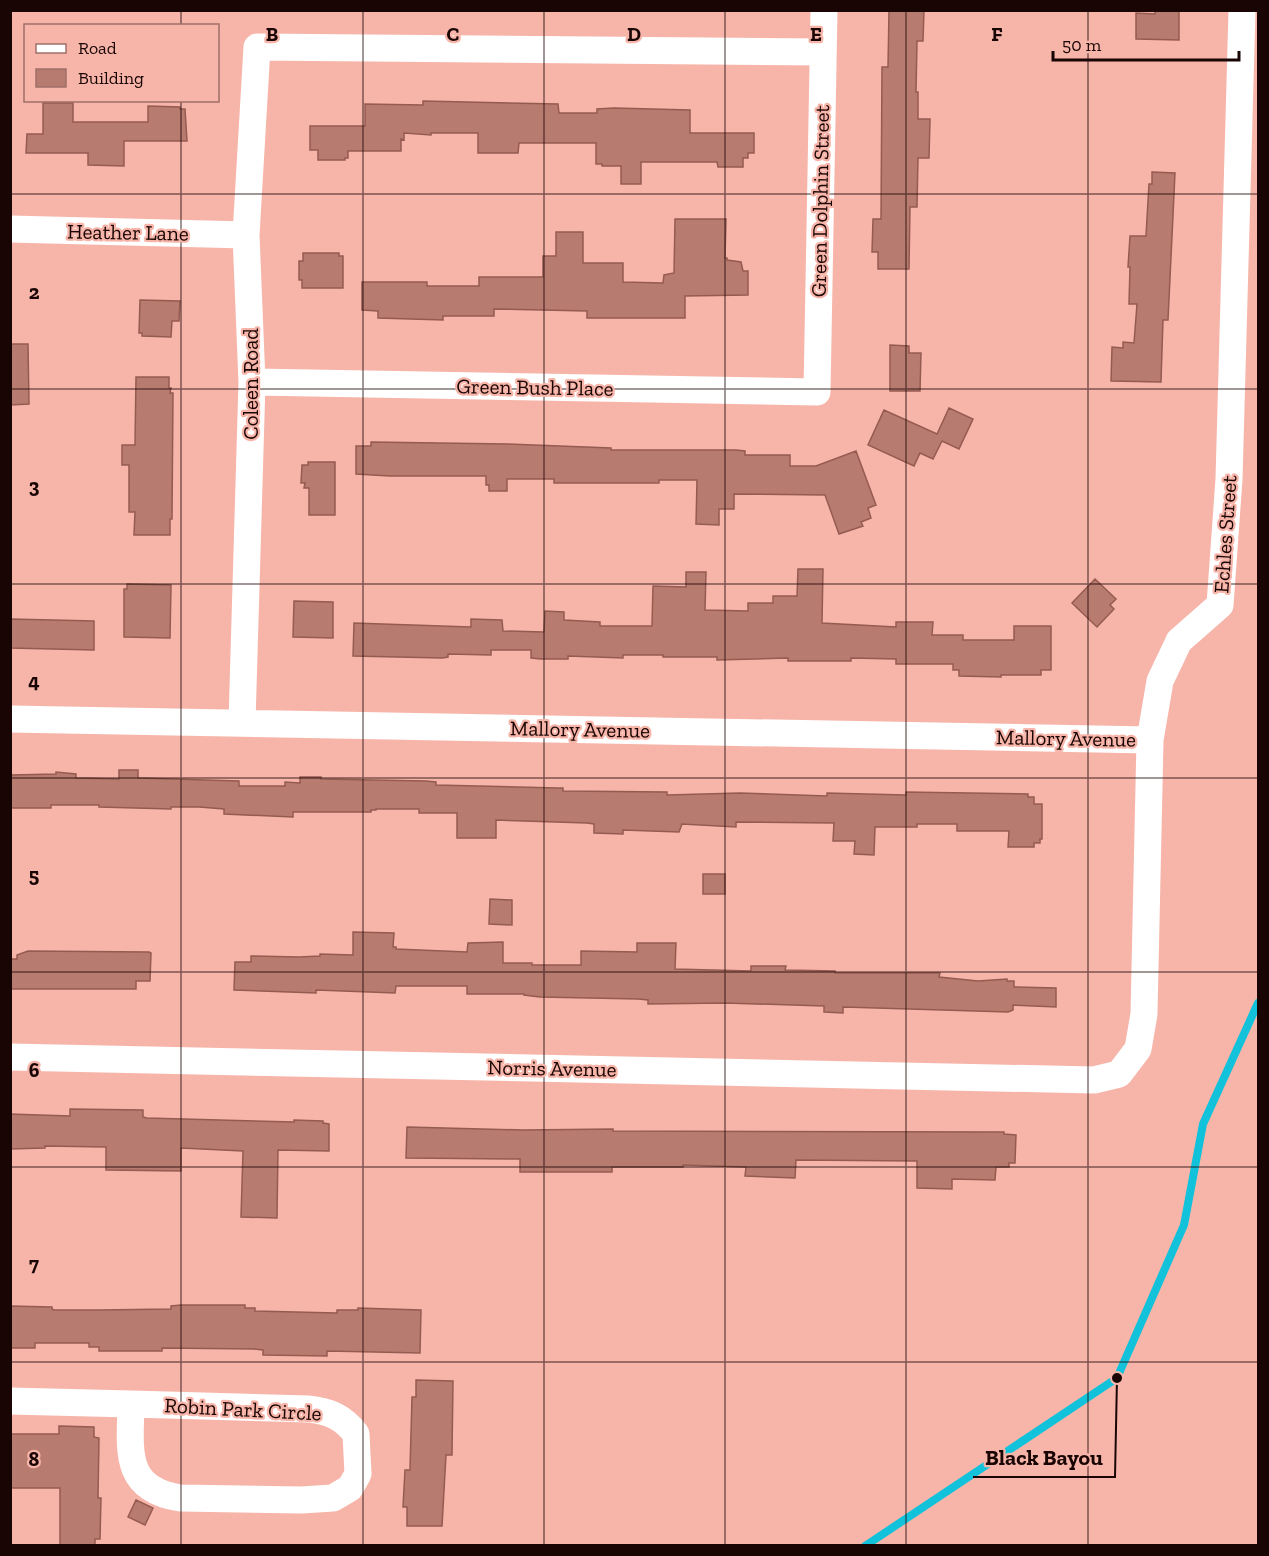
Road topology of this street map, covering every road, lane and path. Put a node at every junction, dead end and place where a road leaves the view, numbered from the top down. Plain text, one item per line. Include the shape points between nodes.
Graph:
1 (824, 10) edge
2 (1242, 10) edge
3 (823, 52) junction
4 (10, 229) edge
5 (246, 235) junction
6 (252, 382) junction
7 (817, 392) joint
8 (10, 719) edge
9 (242, 722) junction
10 (1150, 740) junction
11 (10, 1057) edge
12 (1094, 1080) joint
13 (10, 1401) edge
14 (131, 1404) junction

1 - 3 street, Green Dolphin Street
2 - 10 street, Echles Street via 1229,478 1220,605 1179,641 1161,681
3 - 5 street, Coleen Road via 257,47
3 - 7 street, Green Dolphin Street
4 - 5 street, Heather Lane
5 - 6 street, Coleen Road
6 - 7 street, Green Bush Place
6 - 9 street, Coleen Road
8 - 9 street, Mallory Avenue
9 - 10 street, Mallory Avenue
10 - 12 street, Echles Street via 1144,1014 1138,1049 1119,1074
11 - 12 street, Norris Avenue
13 - 14 street, Robin Park Circle
14 - 14 street, Robin Park Circle via 135,1469 140,1481 164,1495 333,1497 350,1488 358,1474 356,1434 338,1416 324,1411

